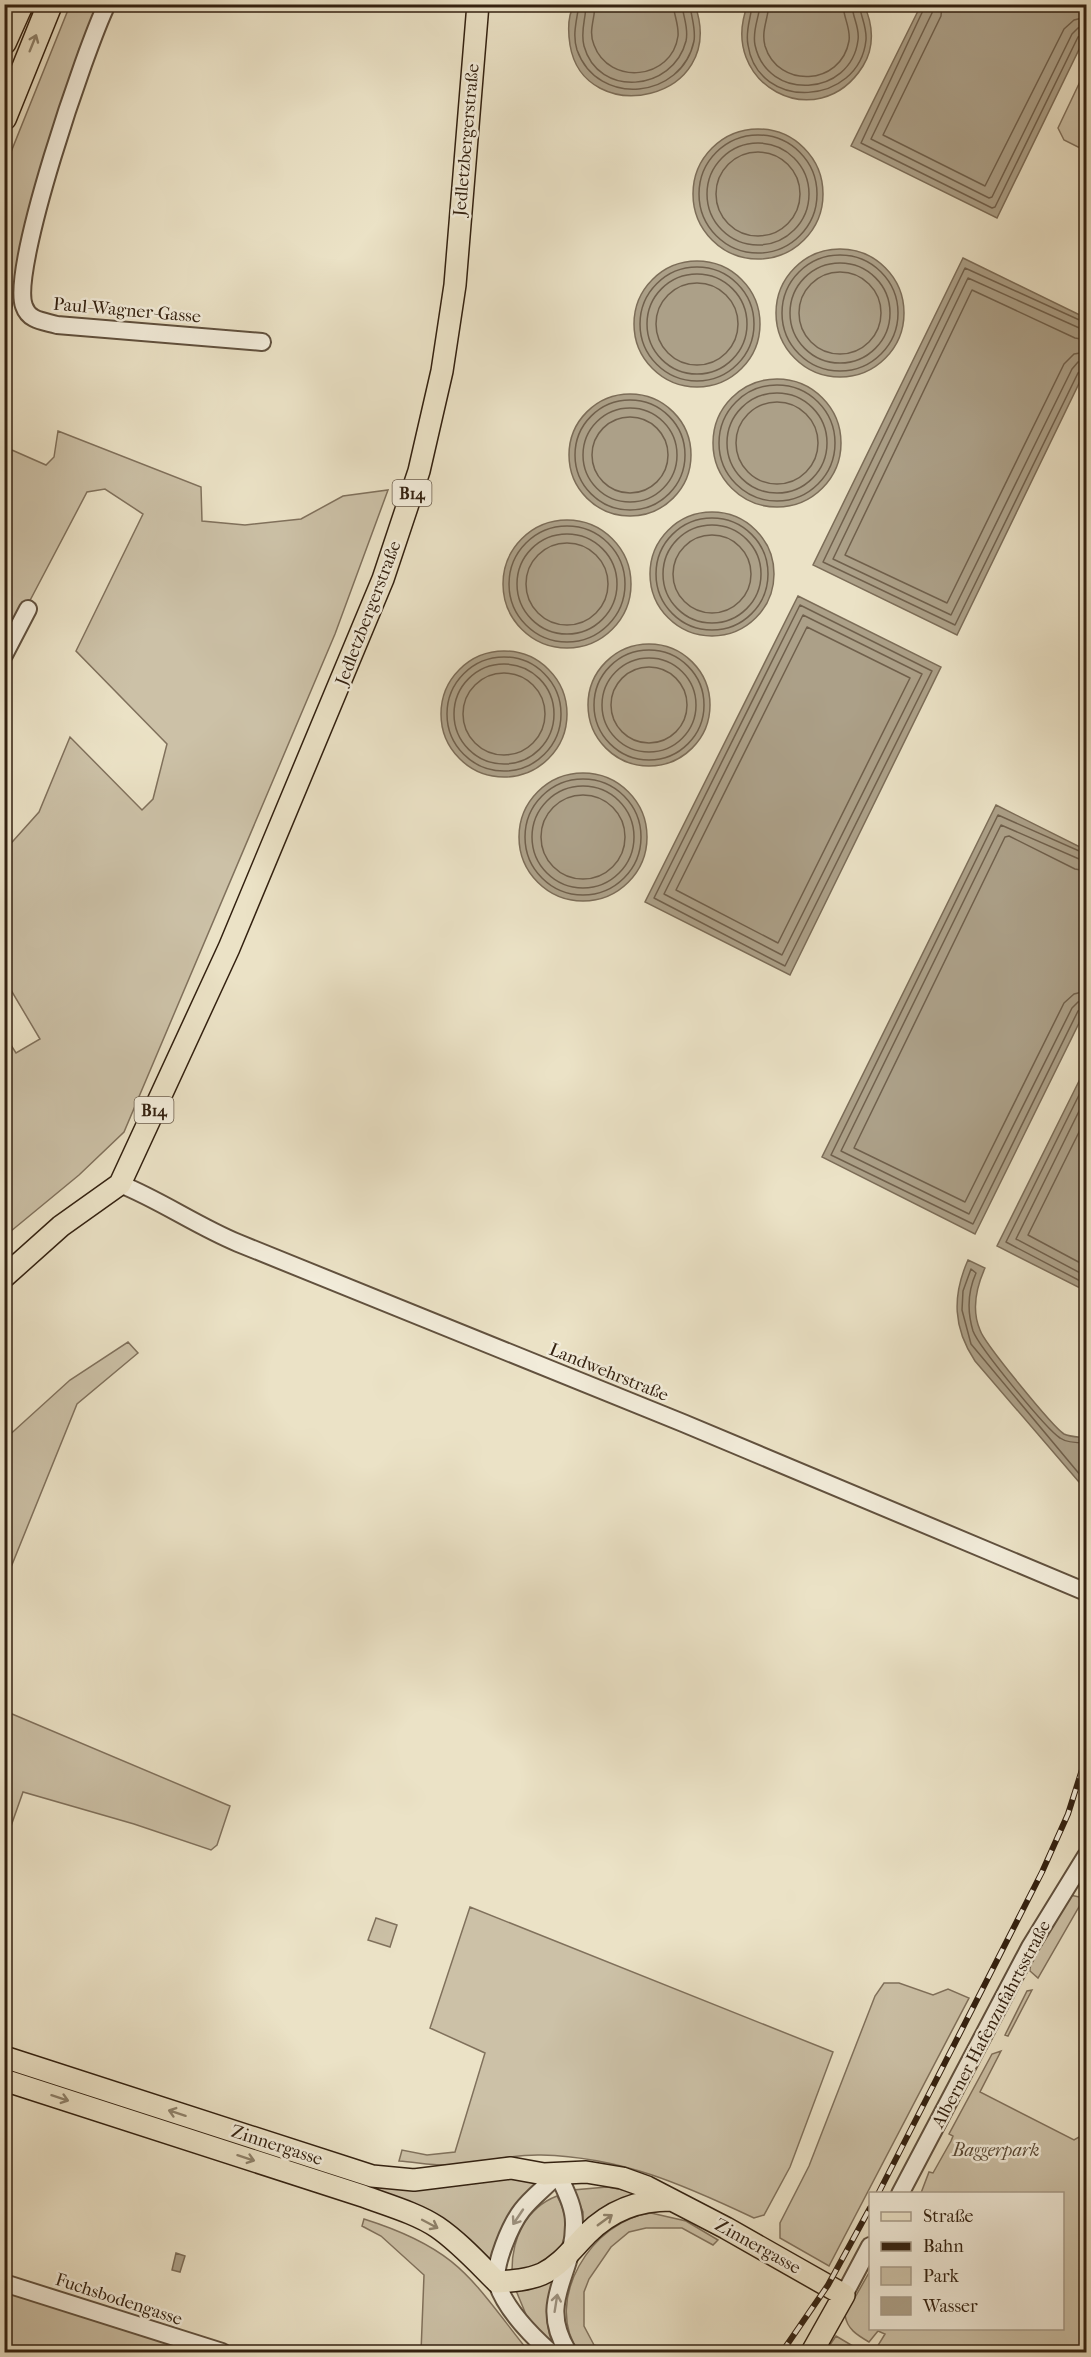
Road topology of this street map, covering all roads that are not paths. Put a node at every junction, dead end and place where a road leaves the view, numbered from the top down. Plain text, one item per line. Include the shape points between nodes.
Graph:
1 (21, 4) edge
2 (50, 4) edge
3 (107, 4) edge
4 (478, 4) edge
5 (4, 42) edge
6 (4, 118) edge
7 (262, 342) dead end
8 (28, 609) dead end
9 (4, 655) edge
10 (120, 1184) junction
11 (4, 1277) edge
12 (1086, 1592) edge
13 (1086, 1856) edge
14 (4, 2057) edge
15 (4, 2080) edge
16 (558, 2174) junction
17 (901, 2192) edge
18 (671, 2200) junction
19 (869, 2248) edge
20 (572, 2252) junction
21 (497, 2282) junction
22 (4, 2283) edge
23 (844, 2295) junction
24 (222, 2352) edge
25 (550, 2352) edge
26 (568, 2352) edge
27 (812, 2352) edge

1 - 5 highway
6 -> 2 highway
3 - 7 street, Paul-Wagner-Gasse via 76,85 39,205 21,287 24,309 32,319 57,325
4 - 10 main road, Jedletzbergerstraße / B14 via 455,285 434,413 406,513 357,645 229,948
8 - 9 street
10 - 11 main road, B14 via 61,1226
10 - 12 street, Landwehrstraße via 206,1230
13 - 17 street, Alberner Hafenzufahrtsstraße via 1030,1947
16 -> 14 main road, Zinnergasse via 511,2168 414,2180 372,2176
15 -> 21 main road, Zinnergasse via 408,2213 436,2226
16 - 18 main road, Zinnergasse via 586,2172 622,2178
16 - 20 street via 574,2222
16 -> 21 street via 522,2210 512,2226
20 -> 18 main road via 607,2217 626,2207 647,2200
18 - 23 main road, Zinnergasse
19 - 23 street
20 - 21 main road via 532,2278
26 -> 20 street via 555,2325 555,2308
21 - 25 street, Zinnergasse via 510,2307
22 - 24 street, Fuchsbodengasse
23 - 27 main road

